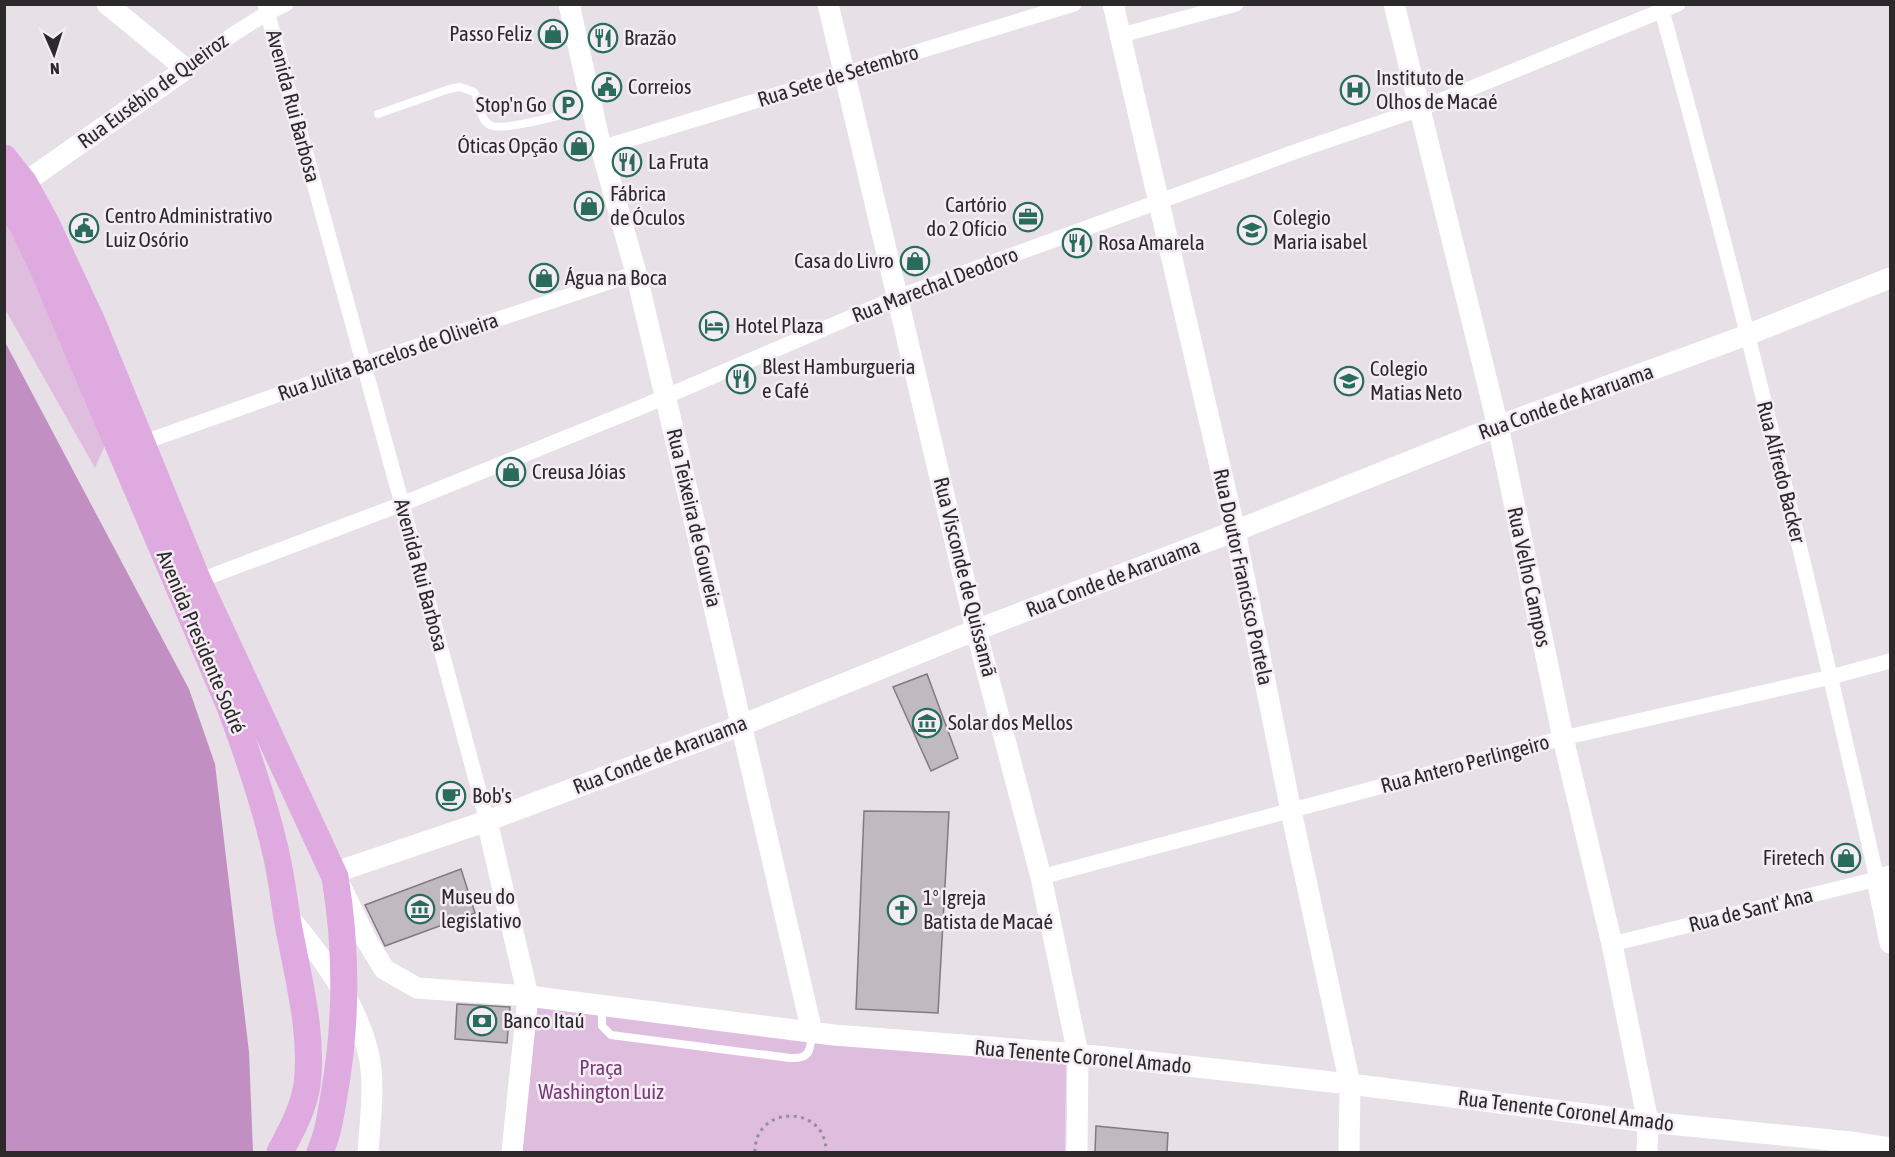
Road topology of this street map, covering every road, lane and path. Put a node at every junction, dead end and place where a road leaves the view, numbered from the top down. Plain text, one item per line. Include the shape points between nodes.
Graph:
1 (106, 4) edge
2 (286, 4) edge
3 (569, 4) edge
4 (828, 4) edge
5 (1074, 4) edge
6 (1113, 4) edge
7 (1236, 4) edge
8 (1394, 4) edge
9 (1678, 4) edge
10 (1661, 8) edge
11 (266, 9) edge
12 (1122, 35) junction
13 (186, 69) junction
14 (844, 74) junction
15 (592, 107) junction
16 (1420, 109) junction
17 (378, 114) dead end
18 (602, 148) junction
19 (4, 158) edge
20 (14, 189) edge
21 (1158, 203) junction
22 (636, 273) junction
23 (1890, 278) edge
24 (898, 297) junction
25 (1748, 335) junction
26 (364, 364) junction
27 (665, 397) junction
28 (1498, 426) junction
29 (142, 443) junction
30 (402, 504) junction
31 (1235, 531) junction
32 (198, 581) junction
33 (976, 630) junction
34 (1890, 661) edge
35 (1831, 677) junction
36 (742, 725) junction
37 (1563, 738) junction
38 (1291, 811) junction
39 (487, 821) junction
40 (320, 844) junction
41 (277, 859) junction
42 (334, 875) junction
43 (1041, 877) junction
44 (1883, 878) edge
45 (285, 913) junction
46 (1890, 943) edge
47 (1612, 944) junction
48 (345, 995) junction
49 (528, 996) junction
50 (602, 1006) junction
51 (812, 1032) junction
52 (1078, 1054) junction
53 (1350, 1084) junction
54 (1648, 1122) junction
55 (291, 1132) edge
56 (1890, 1148) edge
57 (320, 1152) edge
58 (368, 1152) edge
59 (512, 1152) edge
60 (755, 1152) edge
61 (826, 1152) edge
62 (1077, 1152) edge
63 (1349, 1152) edge
64 (1647, 1152) edge

1 - 13 street
2 - 11 street, Rua Eusébio de Queiroz
3 - 15 street, Rua Teixeira de Gouveia
4 - 14 street, Rua Visconde de Quissamã
5 - 14 street, Rua Sete de Setembro
6 - 12 street, Rua Doutor Francisco Portela
7 - 12 street
8 - 16 street, Rua Velho Campos
9 - 10 street, Rua Marechal Deodoro
10 - 16 street, Rua Marechal Deodoro
10 - 25 street, Rua Alfredo Backer
11 - 13 street, Rua Eusébio de Queiroz
11 - 26 street, Avenida Rui Barbosa
12 - 21 street, Rua Doutor Francisco Portela
13 - 20 street, Rua Eusébio de Queiroz
14 - 18 street, Rua Sete de Setembro
14 - 24 street, Rua Visconde de Quissamã
15 - 17 lane via 496,127 483,118 474,92 460,87
15 - 18 street, Rua Teixeira de Gouveia
16 - 21 street, Rua Marechal Deodoro
16 - 28 street, Rua Velho Campos
18 - 22 street, Rua Teixeira de Gouveia
19 - 20 highway, Avenida Presidente Sodré
20 - 29 highway, Avenida Presidente Sodré via 46,223
20 - 41 highway, Avenida Presidente Sodré via 23,226 231,709
21 - 24 street, Rua Marechal Deodoro
21 - 31 street, Rua Doutor Francisco Portela
22 - 26 street, Rua Julita Barcelos de Oliveira
22 - 27 street, Rua Teixeira de Gouveia
23 - 25 street, Rua Conde de Araruama
24 - 27 street, Rua Marechal Deodoro
24 - 33 street, Rua Visconde de Quissamã
25 - 28 street, Rua Conde de Araruama
25 - 35 street, Rua Alfredo Backer
26 - 29 street, Rua Julita Barcelos de Oliveira
26 - 30 street, Avenida Rui Barbosa
27 - 30 street, Rua Marechal Deodoro
27 - 36 street, Rua Teixeira de Gouveia
28 - 31 street, Rua Conde de Araruama
28 - 37 street, Rua Velho Campos
29 - 32 highway, Avenida Presidente Sodré
30 - 32 street, Rua Marechal Deodoro
30 - 39 street, Avenida Rui Barbosa
31 - 33 street, Rua Conde de Araruama
31 - 38 street, Rua Doutor Francisco Portela
32 - 40 highway, Avenida Presidente Sodré
33 - 36 street, Rua Conde de Araruama
33 - 43 street, Rua Visconde de Quissamã
34 - 35 street, Rua Antero Perlingeiro
35 - 37 street, Rua Antero Perlingeiro
35 - 44 street, Rua Alfredo Backer
36 - 39 street, Rua Conde de Araruama
36 - 51 street, Rua Teixeira de Gouveia
37 - 38 street, Rua Antero Perlingeiro
37 - 47 street, Rua Velho Campos
38 - 43 street, Rua Antero Perlingeiro
38 - 53 street, Rua Doutor Francisco Portela
39 - 42 street, Rua Conde de Araruama
39 - 49 street, Avenida Rui Barbosa
40 - 41 highway via 299,843
40 - 42 highway, Avenida Presidente Sodré
41 - 45 highway, Avenida Presidente Sodré
42 - 48 highway, Avenida Presidente Sodré
42 - 49 street, Rua Tenente Coronel Amado via 384,969 417,988
43 - 52 street, Rua Visconde de Quissamã
44 - 46 street, Rua Alfredo Backer
44 - 47 street, Rua de Sant' Ana
45 - 48 street via 314,946
45 - 55 highway, Avenida Presidente Sodré via 303,1004 307,1048 307,1084
47 - 54 street, Rua Velho Campos
48 - 57 highway, Avenida Presidente Sodré via 340,1063
48 - 58 street via 369,1055
49 - 50 street, Rua Tenente Coronel Amado
49 - 59 street, Avenida Rui Barbosa
50 - 51 street, Rua Tenente Coronel Amado
50 - 51 lane via 602,1026 611,1035 790,1058 807,1055
51 - 52 street, Rua Tenente Coronel Amado
52 - 53 street, Rua Tenente Coronel Amado
52 - 62 street, Rua Visconde de Quissamã
53 - 54 street, Rua Tenente Coronel Amado
53 - 63 street, Rua Doutor Francisco Portela
54 - 56 street, Rua Tenente Coronel Amado
54 - 64 street, Rua Velho Campos
60 - 61 path via 757,1139 767,1124 792,1115 817,1126

